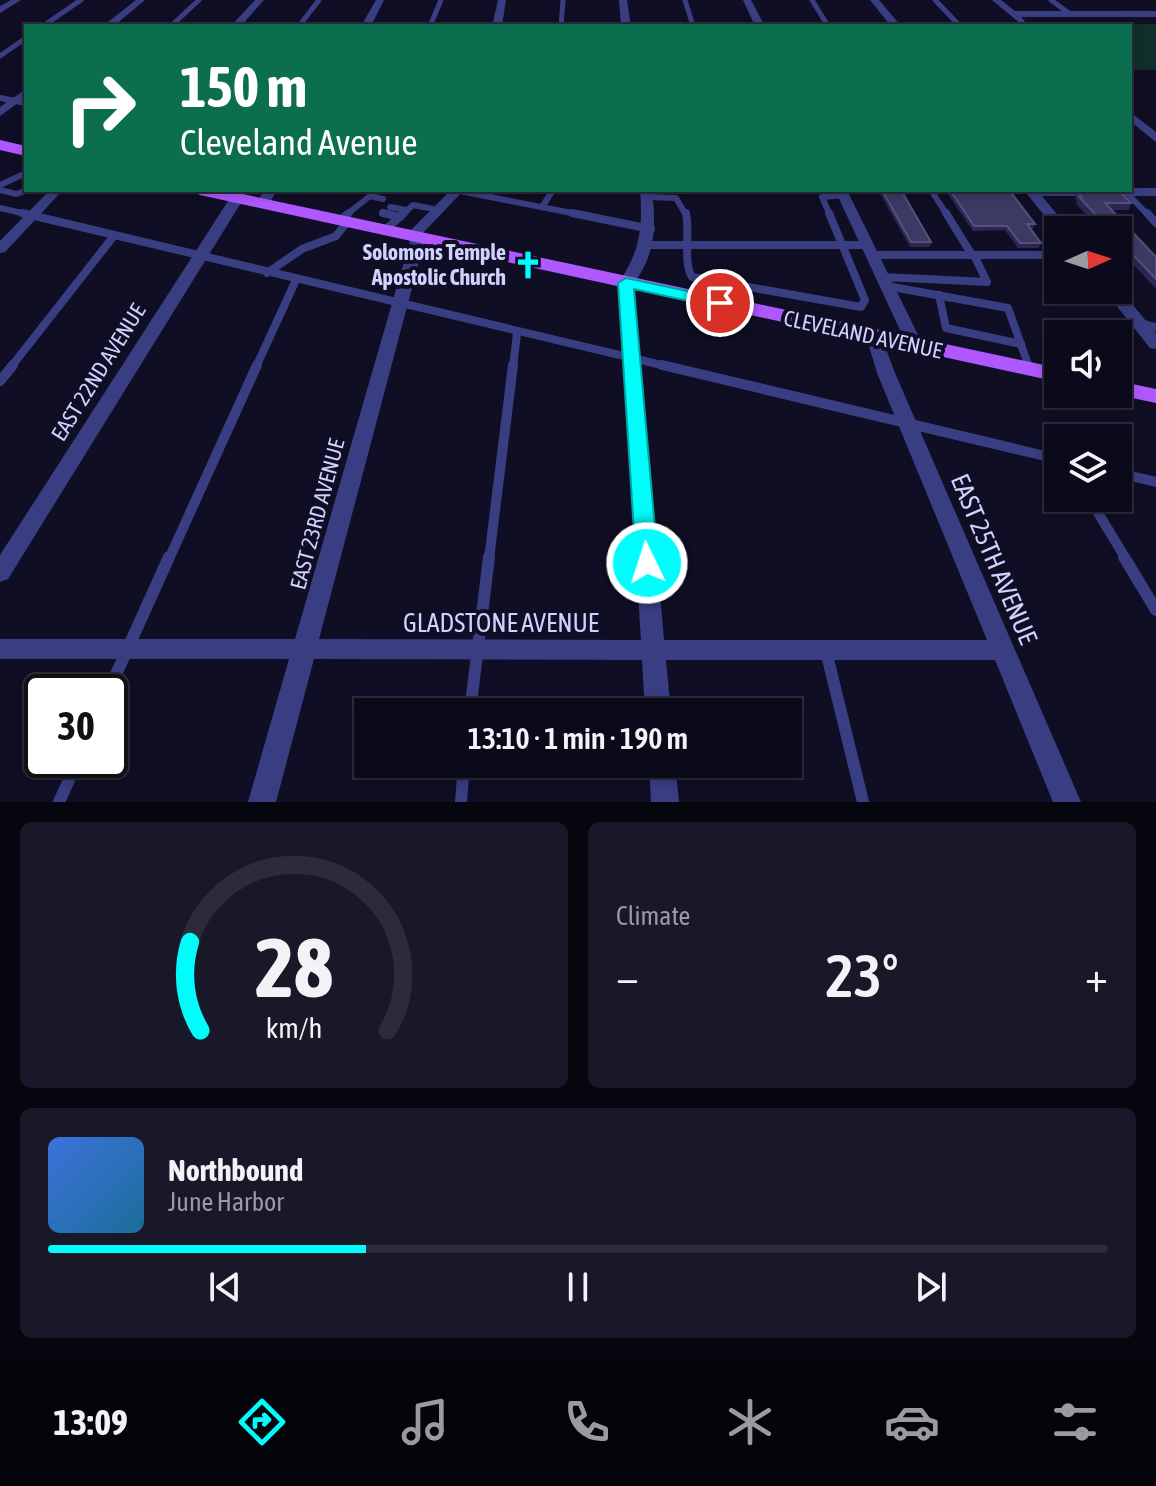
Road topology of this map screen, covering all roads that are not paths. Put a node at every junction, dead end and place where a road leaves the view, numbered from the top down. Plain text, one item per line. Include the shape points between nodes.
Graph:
1 (17, 0) edge
2 (81, 0) edge
3 (141, 0) edge
4 (199, 0) edge
5 (260, 0) edge
6 (319, 0) edge
7 (380, 0) edge
8 (441, 0) edge
9 (502, 0) edge
10 (563, 0) edge
11 (623, 0) edge
12 (685, 0) edge
13 (747, 0) edge
14 (812, 0) edge
15 (874, 0) edge
16 (935, 0) edge
17 (996, 0) edge
18 (1051, 0) edge
19 (1127, 0) edge
20 (0, 10) edge
21 (1013, 14) junction
22 (1070, 14) junction
23 (1153, 14) edge
24 (46, 24) edge
25 (111, 24) edge
26 (173, 24) edge
27 (238, 24) edge
28 (301, 24) edge
29 (367, 24) edge
30 (431, 24) edge
31 (497, 24) edge
32 (561, 24) edge
33 (626, 24) edge
34 (692, 24) edge
35 (759, 24) edge
36 (827, 24) edge
37 (894, 24) edge
38 (958, 24) edge
39 (1025, 24) edge
40 (24, 39) edge
41 (0, 56) edge
42 (0, 98) edge
43 (20, 102) edge
44 (0, 113) edge
45 (1132, 117) edge
46 (1156, 138) edge
47 (0, 145) edge
48 (24, 151) edge
49 (24, 174) edge
50 (0, 187) edge
51 (24, 191) edge
52 (1132, 191) edge
53 (55, 192) edge
54 (209, 192) edge
55 (455, 192) edge
56 (467, 192) edge
57 (552, 192) edge
58 (842, 192) edge
59 (932, 192) edge
60 (1032, 192) edge
61 (1126, 192) edge
62 (1156, 192) edge
63 (646, 194) edge
64 (266, 197) edge
65 (237, 198) junction
66 (380, 202) dead end
67 (393, 204) dead end
68 (542, 207) junction
69 (0, 208) edge
70 (410, 208) junction
71 (369, 210) dead end
72 (439, 210) junction
73 (32, 216) junction
74 (1052, 216) edge
75 (347, 217) junction
76 (400, 217) junction
77 (383, 222) junction
78 (1156, 223) edge
79 (651, 229) junction
80 (113, 237) junction
81 (414, 238) junction
82 (646, 245) junction
83 (690, 245) junction
84 (842, 245) junction
85 (0, 249) edge
86 (870, 250) junction
87 (973, 255) junction
88 (1044, 255) edge
89 (198, 258) junction
90 (267, 273) junction
91 (296, 280) junction
92 (885, 281) junction
93 (626, 283) junction
94 (939, 295) junction
95 (751, 299) junction
96 (399, 304) junction
97 (1126, 304) edge
98 (1148, 325) edge
99 (517, 333) junction
100 (874, 336) junction
101 (1021, 344) junction
102 (1156, 344) edge
103 (915, 345) junction
104 (632, 358) junction
105 (1030, 370) junction
106 (1044, 372) edge
107 (0, 381) edge
108 (1132, 391) edge
109 (1156, 396) edge
110 (908, 424) junction
111 (1044, 456) edge
112 (1132, 476) edge
113 (1156, 482) edge
114 (1097, 512) edge
115 (0, 573) edge
116 (1156, 610) edge
117 (0, 649) edge
118 (127, 649) junction
119 (1001, 650) junction
120 (304, 651) junction
121 (476, 651) junction
122 (654, 651) junction
123 (826, 651) junction
124 (116, 674) edge
125 (471, 698) edge
126 (657, 698) edge
127 (70, 778) edge
128 (463, 778) edge
129 (663, 778) edge
130 (59, 802) edge
131 (262, 802) edge
132 (461, 802) edge
133 (665, 802) edge
134 (863, 802) edge
135 (1067, 802) edge

1 - 20 street
2 - 24 lane
3 - 25 street
4 - 26 lane
5 - 27 street
6 - 28 lane
7 - 29 street
8 - 30 lane
9 - 31 street
10 - 32 lane
11 - 33 street
12 - 34 lane
13 - 35 street
14 - 36 lane
15 - 37 street
16 - 38 lane
17 - 21 street
18 - 22 lane
19 - 23 street
21 - 22 street
21 - 39 street
22 - 23 street
40 - 41 lane
42 - 43 lane
43 - 44 street
45 - 46 street
47 - 48 main road
49 - 50 lane
50 - 51 lane via 16,194
52 - 62 street
53 - 73 street
54 - 65 main road, CLEVELAND AVENUE
55 - 72 street, EAST 23RD AVENUE
56 - 68 lane
57 - 68 lane
58 - 84 lane via 822,197
58 - 86 street
59 - 87 lane
60 - 74 street
61 - 78 lane
63 - 79 street
63 - 83 lane via 680,201
64 - 65 main road, CLEVELAND AVENUE
64 - 75 main road, CLEVELAND AVENUE
65 - 89 street, EAST 22ND AVENUE
66 - 75 lane via 370,196
67 - 70 lane
68 - 79 lane
69 - 73 lane
70 - 72 lane
70 - 76 lane
71 - 75 lane
72 - 81 street, EAST 23RD AVENUE
73 - 80 lane
73 - 85 street
75 - 77 main road, CLEVELAND AVENUE
75 - 90 lane via 336,236 295,253
76 - 77 lane
76 - 77 lane
77 - 81 main road, CLEVELAND AVENUE
79 - 82 street
80 - 89 lane
80 - 107 lane
81 - 93 main road, CLEVELAND AVENUE
81 - 96 street, EAST 23RD AVENUE
82 - 83 lane
82 - 93 street
83 - 84 lane
83 - 95 lane via 690,275
84 - 86 lane
84 - 95 lane via 865,300 861,307
86 - 87 lane
86 - 92 street
87 - 88 lane
87 - 92 lane via 987,282
89 - 90 lane
89 - 115 street, EAST 22ND AVENUE
90 - 91 lane
91 - 96 lane
91 - 118 lane
92 - 94 lane
92 - 103 street
93 - 95 main road, CLEVELAND AVENUE
93 - 104 street
94 - 101 lane via 1008,308
94 - 101 lane via 946,328
95 - 100 main road, CLEVELAND AVENUE
96 - 99 lane
96 - 120 street, EAST 23RD AVENUE
97 - 98 street
98 - 102 street
99 - 104 lane
99 - 121 lane
100 - 103 main road, CLEVELAND AVENUE
100 - 110 street, EAST 25TH AVENUE
101 - 105 lane
103 - 105 main road, CLEVELAND AVENUE
104 - 110 lane
104 - 122 street
105 - 106 main road, CLEVELAND AVENUE
108 - 109 main road
110 - 111 lane
110 - 119 street, EAST 25TH AVENUE
112 - 113 lane
114 - 116 lane
117 - 118 street, GLADSTONE AVENUE
118 - 120 street, GLADSTONE AVENUE
118 - 124 lane
119 - 123 street, GLADSTONE AVENUE
119 - 135 street, EAST 25TH AVENUE
120 - 121 street, GLADSTONE AVENUE
120 - 131 street, EAST 23RD AVENUE
121 - 122 street, GLADSTONE AVENUE
121 - 125 lane
122 - 123 street, GLADSTONE AVENUE
122 - 126 street
123 - 134 lane
127 - 130 lane
128 - 132 lane
129 - 133 street

